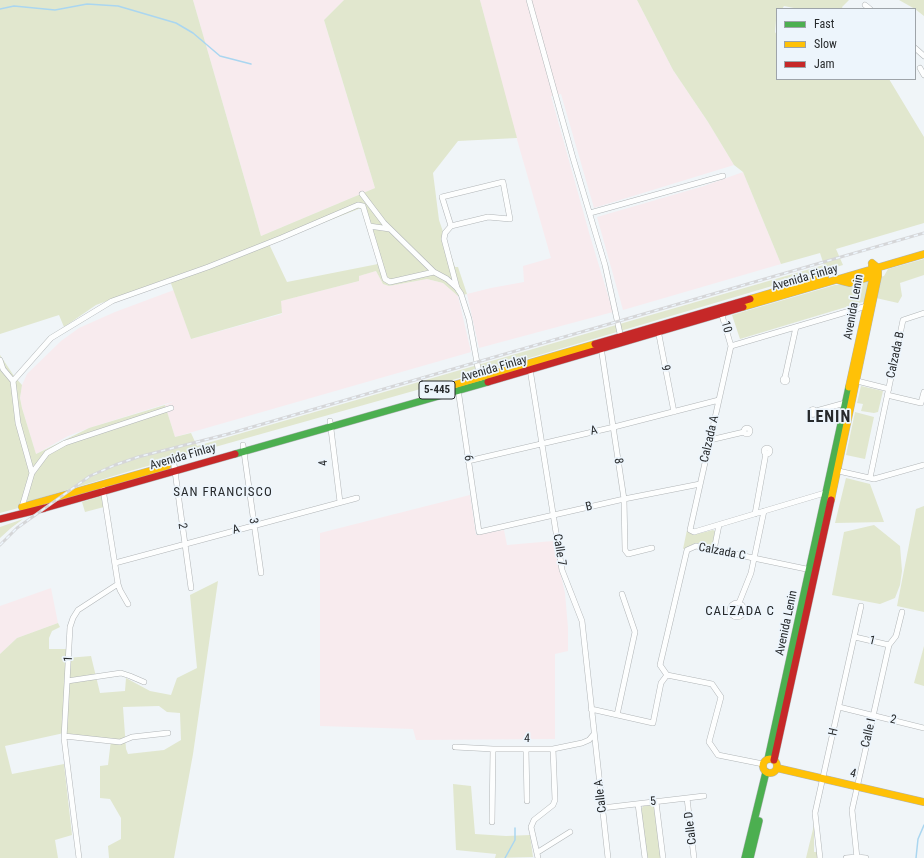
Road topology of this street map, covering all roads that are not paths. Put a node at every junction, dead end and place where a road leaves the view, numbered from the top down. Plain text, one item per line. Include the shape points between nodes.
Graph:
1 (529, 0) edge
2 (865, 5) dead end
3 (869, 8) edge
4 (916, 49) edge
5 (924, 56) edge
6 (920, 68) dead end
7 (924, 75) edge
8 (723, 176) dead end
9 (362, 194) dead end
10 (590, 213) junction
11 (369, 226) junction
12 (451, 226) junction
13 (390, 229) junction
14 (924, 248) edge
15 (924, 254) edge
16 (874, 270) junction
17 (434, 272) junction
18 (457, 288) junction
19 (869, 305) junction
20 (721, 310) junction
21 (924, 313) edge
22 (796, 327) junction
23 (658, 329) junction
24 (621, 340) junction
25 (601, 346) junction
26 (731, 346) junction
27 (0, 360) edge
28 (530, 366) junction
29 (785, 377) dead end
30 (853, 380) junction
31 (13, 381) junction
32 (480, 381) junction
33 (458, 387) junction
34 (889, 389) junction
35 (924, 392) edge
36 (887, 395) junction
37 (719, 400) junction
38 (845, 403) junction
39 (171, 408) dead end
40 (816, 411) dead end
41 (674, 412) junction
42 (331, 424) junction
43 (614, 427) junction
44 (744, 432) dead end
45 (710, 440) junction
46 (542, 444) junction
47 (243, 448) junction
48 (766, 454) dead end
49 (468, 461) junction
50 (924, 465) edge
51 (174, 467) junction
52 (834, 470) junction
53 (32, 473) junction
54 (870, 478) junction
55 (700, 484) junction
56 (103, 488) junction
57 (829, 492) junction
58 (357, 498) dead end
59 (624, 500) junction
60 (340, 502) junction
61 (22, 510) junction
62 (764, 512) junction
63 (0, 513) edge
64 (755, 514) junction
65 (553, 516) junction
66 (0, 519) edge
67 (254, 525) junction
68 (719, 525) junction
69 (478, 532) joint
70 (185, 544) junction
71 (652, 548) dead end
72 (714, 550) junction
73 (753, 558) junction
74 (115, 563) junction
75 (813, 570) junction
76 (261, 573) dead end
77 (118, 584) junction
78 (190, 588) dead end
79 (622, 594) dead end
80 (739, 603) dead end
81 (128, 604) dead end
82 (861, 606) dead end
83 (902, 612) dead end
84 (855, 637) junction
85 (889, 646) junction
86 (667, 675) junction
87 (67, 681) junction
88 (144, 682) dead end
89 (839, 707) junction
90 (591, 709) junction
91 (617, 715) junction
92 (873, 715) junction
93 (924, 728) edge
94 (168, 733) dead end
95 (594, 734) junction
96 (64, 736) junction
97 (455, 747) dead end
98 (493, 749) junction
99 (553, 749) junction
100 (526, 750) junction
101 (768, 761) junction
102 (777, 768) junction
103 (768, 772) junction
104 (823, 779) junction
105 (856, 786) junction
106 (704, 796) dead end
107 (687, 798) junction
108 (527, 802) dead end
109 (656, 802) junction
110 (924, 802) edge
111 (638, 804) junction
112 (602, 808) junction
113 (492, 822) dead end
114 (570, 832) dead end
115 (538, 852) junction
116 (857, 857) edge
117 (79, 858) edge
118 (538, 858) edge
119 (608, 858) edge
120 (646, 858) edge
121 (663, 858) edge
122 (694, 858) edge
123 (745, 858) edge
124 (750, 858) edge
125 (820, 858) edge
126 (846, 858) edge
127 (866, 858) edge

1 - 10 street via 572,158
2 - 3 street
4 - 5 street
6 - 7 street
8 - 10 street
9 - 13 street
10 - 24 street
11 - 13 street
11 - 17 street via 385,279 390,282
11 - 31 street via 363,206 358,205 208,267 112,301 51,338
12 - 12 street via 488,217 510,218 503,182 442,197
12 - 18 street via 444,239
13 - 17 street
14 - 16 main road, Avenida Finlay / 5-445
15 - 16 main road, Avenida Finlay / 5-445
16 - 19 main road, Avenida Lenin
16 - 20 main road, Avenida Finlay / 5-445
16 - 20 main road, Avenida Finlay / 5-445
17 - 18 street
18 - 32 street via 469,319
19 - 22 street
19 - 30 main road, Avenida Lenin
20 - 23 main road, Avenida Finlay / 5-445
20 - 26 street, 10
21 - 34 street, Calzada B via 903,320
22 - 26 street
22 - 29 street
23 - 24 main road, Avenida Finlay / 5-445
23 - 41 street, 9
24 - 25 main road, Avenida Finlay / 5-445
25 - 28 main road, Avenida Finlay / 5-445
25 - 43 street, 8
26 - 37 street, Calzada A
27 - 31 street via 3,369
28 - 32 main road, Avenida Finlay / 5-445
28 - 46 street, Calle 7
30 - 34 street, Calzada B
30 - 38 main road, Avenida Lenin
30 - 52 main road, Avenida Lenin
31 - 53 street via 18,423
32 - 33 main road, Avenida Finlay / 5-445
33 - 42 main road, Avenida Finlay / 5-445
33 - 49 street, 6
34 - 36 street, Calzada B
35 - 36 street, Calzada B via 921,403
36 - 54 street, Calzada B
37 - 41 street, A
37 - 45 street, Calzada A
38 - 40 street
38 - 52 main road, Avenida Lenin
39 - 53 street via 65,443 47,453
41 - 43 street, A
42 - 47 main road, Avenida Finlay / 5-445
42 - 60 street, 4
43 - 46 street, A
43 - 59 street, 8
44 - 45 street
45 - 55 street, Calzada A
46 - 49 street, A
46 - 65 street, Calle 7
47 - 51 main road, Avenida Finlay / 5-445
47 - 67 street, 3
48 - 64 street
49 - 69 street, 6
50 - 54 street
51 - 56 main road, Avenida Finlay / 5-445
51 - 70 street, 2
52 - 54 street
52 - 57 main road, Avenida Lenin
53 - 61 street
55 - 59 street, B
55 - 68 street, Calzada A via 690,530 694,532
56 - 61 main road, Avenida Finlay / 5-445
56 - 74 street
57 - 62 street, Calzada A
57 - 75 main road, Avenida Lenin
58 - 60 street, A
59 - 65 street, B
59 - 71 street, 8 via 624,550 628,554
60 - 67 street, A
61 - 63 main road, Avenida Finlay / 5-445
61 - 66 main road, Avenida Finlay / 5-445
62 - 64 street, Calzada A
62 - 73 street
64 - 68 street, Calzada A
65 - 69 street, B
65 - 90 street, Calle 7 via 562,570 582,620
67 - 70 street, A
67 - 76 street, 3
68 - 72 street
70 - 74 street, A
70 - 78 street, 2
72 - 73 street, Calzada C
72 - 86 street, Calzada C via 696,546 686,550 660,665
73 - 75 street, Calzada C
73 - 80 street via 751,573
74 - 77 street
75 - 101 main road, Avenida Lenin
77 - 81 street
77 - 87 street, 1 via 78,610 73,618 70,627
79 - 91 street via 635,632
82 - 84 street, H
83 - 85 street, Calle I via 896,636
84 - 85 street, 1
84 - 89 street, H
85 - 92 street, Calle I
86 - 91 street via 661,683 653,723
86 - 101 street via 712,684 721,697 710,742 718,755
87 - 88 street via 121,673
87 - 96 street, 1
89 - 92 street, 2
89 - 104 street, H
90 - 91 street
90 - 95 street, Calle 7
92 - 93 street, 2
92 - 105 street, Calle I
94 - 96 street via 132,737 120,742
95 - 99 street, 4 via 582,743
95 - 112 street, Calle A
96 - 117 street, 1
97 - 98 street, 4
98 - 100 street, 4
98 - 113 street
99 - 100 street, 4
99 - 115 street via 555,800 553,806 534,820 531,827
100 - 108 street
101 - 102 main road via 777,763
101 - 103 main road via 763,768
102 - 103 main road via 774,772
102 - 104 main road, 4
103 - 123 main road
103 - 124 main road
104 - 105 main road, 4
104 - 125 street, H via 815,812
105 - 110 main road, 4
105 - 116 street, Calle I via 852,810
106 - 107 street, 5
107 - 109 street, 5
107 - 122 street, Calle D
109 - 111 street, 5
109 - 121 street
111 - 112 street, 5
111 - 120 street
112 - 119 street, Calle A
114 - 115 street
115 - 118 street
116 - 126 street
116 - 127 street

